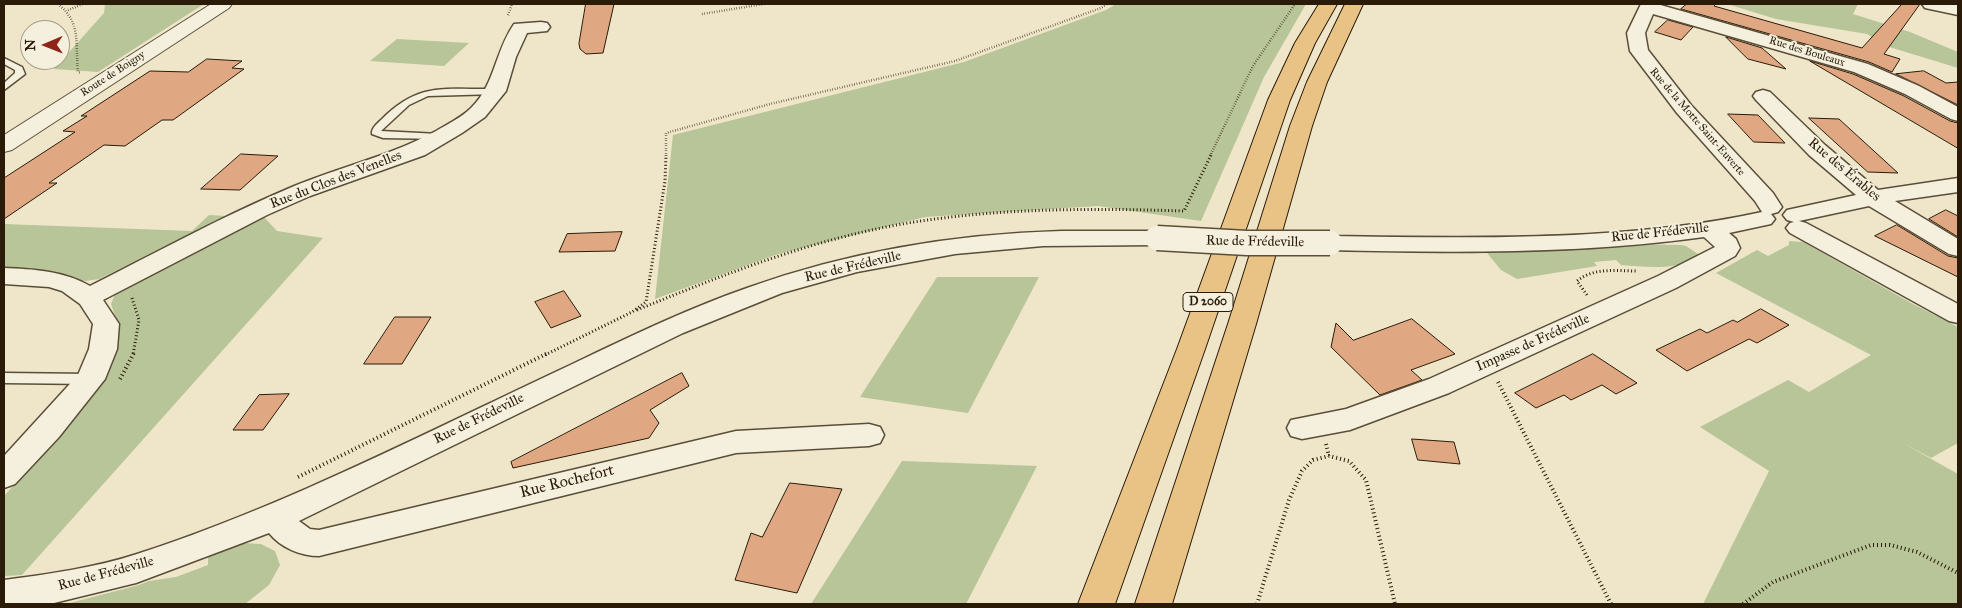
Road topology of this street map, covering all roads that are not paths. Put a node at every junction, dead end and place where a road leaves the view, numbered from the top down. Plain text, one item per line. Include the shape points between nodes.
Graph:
1 (223, 4) edge
2 (1328, 4) edge
3 (1354, 4) edge
4 (1931, 4) edge
5 (1649, 5) edge
6 (1958, 10) edge
7 (541, 27) dead end
8 (4, 61) edge
9 (4, 87) edge
10 (495, 92) junction
11 (1763, 96) dead end
12 (1958, 115) edge
13 (439, 138) junction
14 (4, 145) edge
15 (1958, 185) edge
16 (1873, 198) junction
17 (1767, 213) junction
18 (1796, 221) junction
19 (1709, 228) junction
20 (1958, 249) edge
21 (4, 276) edge
22 (88, 297) junction
23 (1958, 315) edge
24 (4, 378) edge
25 (91, 379) junction
26 (1302, 428) dead end
27 (869, 435) dead end
28 (4, 476) edge
29 (277, 517) junction
30 (4, 595) edge
31 (1096, 604) edge
32 (1153, 604) edge

1 - 14 street, Route de Boigny
2 - 31 highway, D 2060 via 1305,43 1279,100
3 - 32 highway, D 2060 via 1317,82 1298,134
4 - 6 street
5 - 12 street, Rue des Bouleaux via 1861,68
5 - 17 street, Rue de la Motte Saint-Euverte via 1636,33 1639,51 1684,109 1765,198
7 - 10 street, Rue du Clos des Venelles via 520,28
8 - 9 lane via 19,69 20,74
10 - 13 street, Rue du Clos des Venelles via 478,113
10 - 13 lane via 420,94 376,131 376,134 383,135
11 - 16 street, Rue des Érables via 1817,150
13 - 22 street, Rue du Clos des Venelles via 417,150 259,210
15 - 16 street
16 - 18 street
16 - 20 street, Rue des Érables
17 - 18 street via 1781,227
17 - 19 street, Rue de Frédeville
18 - 23 street via 1902,286
19 - 26 street, Impasse de Frédeville via 1727,244 1726,251 1667,282 1439,386 1350,419
19 - 29 street, Rue de Frédeville, bridge via 1551,244 1451,246 1081,238 1004,241 920,252 807,277 739,299 673,327
21 - 22 street via 60,282
22 - 25 street via 106,324 103,349
24 - 25 lane
25 - 28 street
27 - 29 street, Rue Rochefort via 736,442 319,543 296,536 281,526
29 - 30 street, Rue de Frédeville via 136,569 54,588

